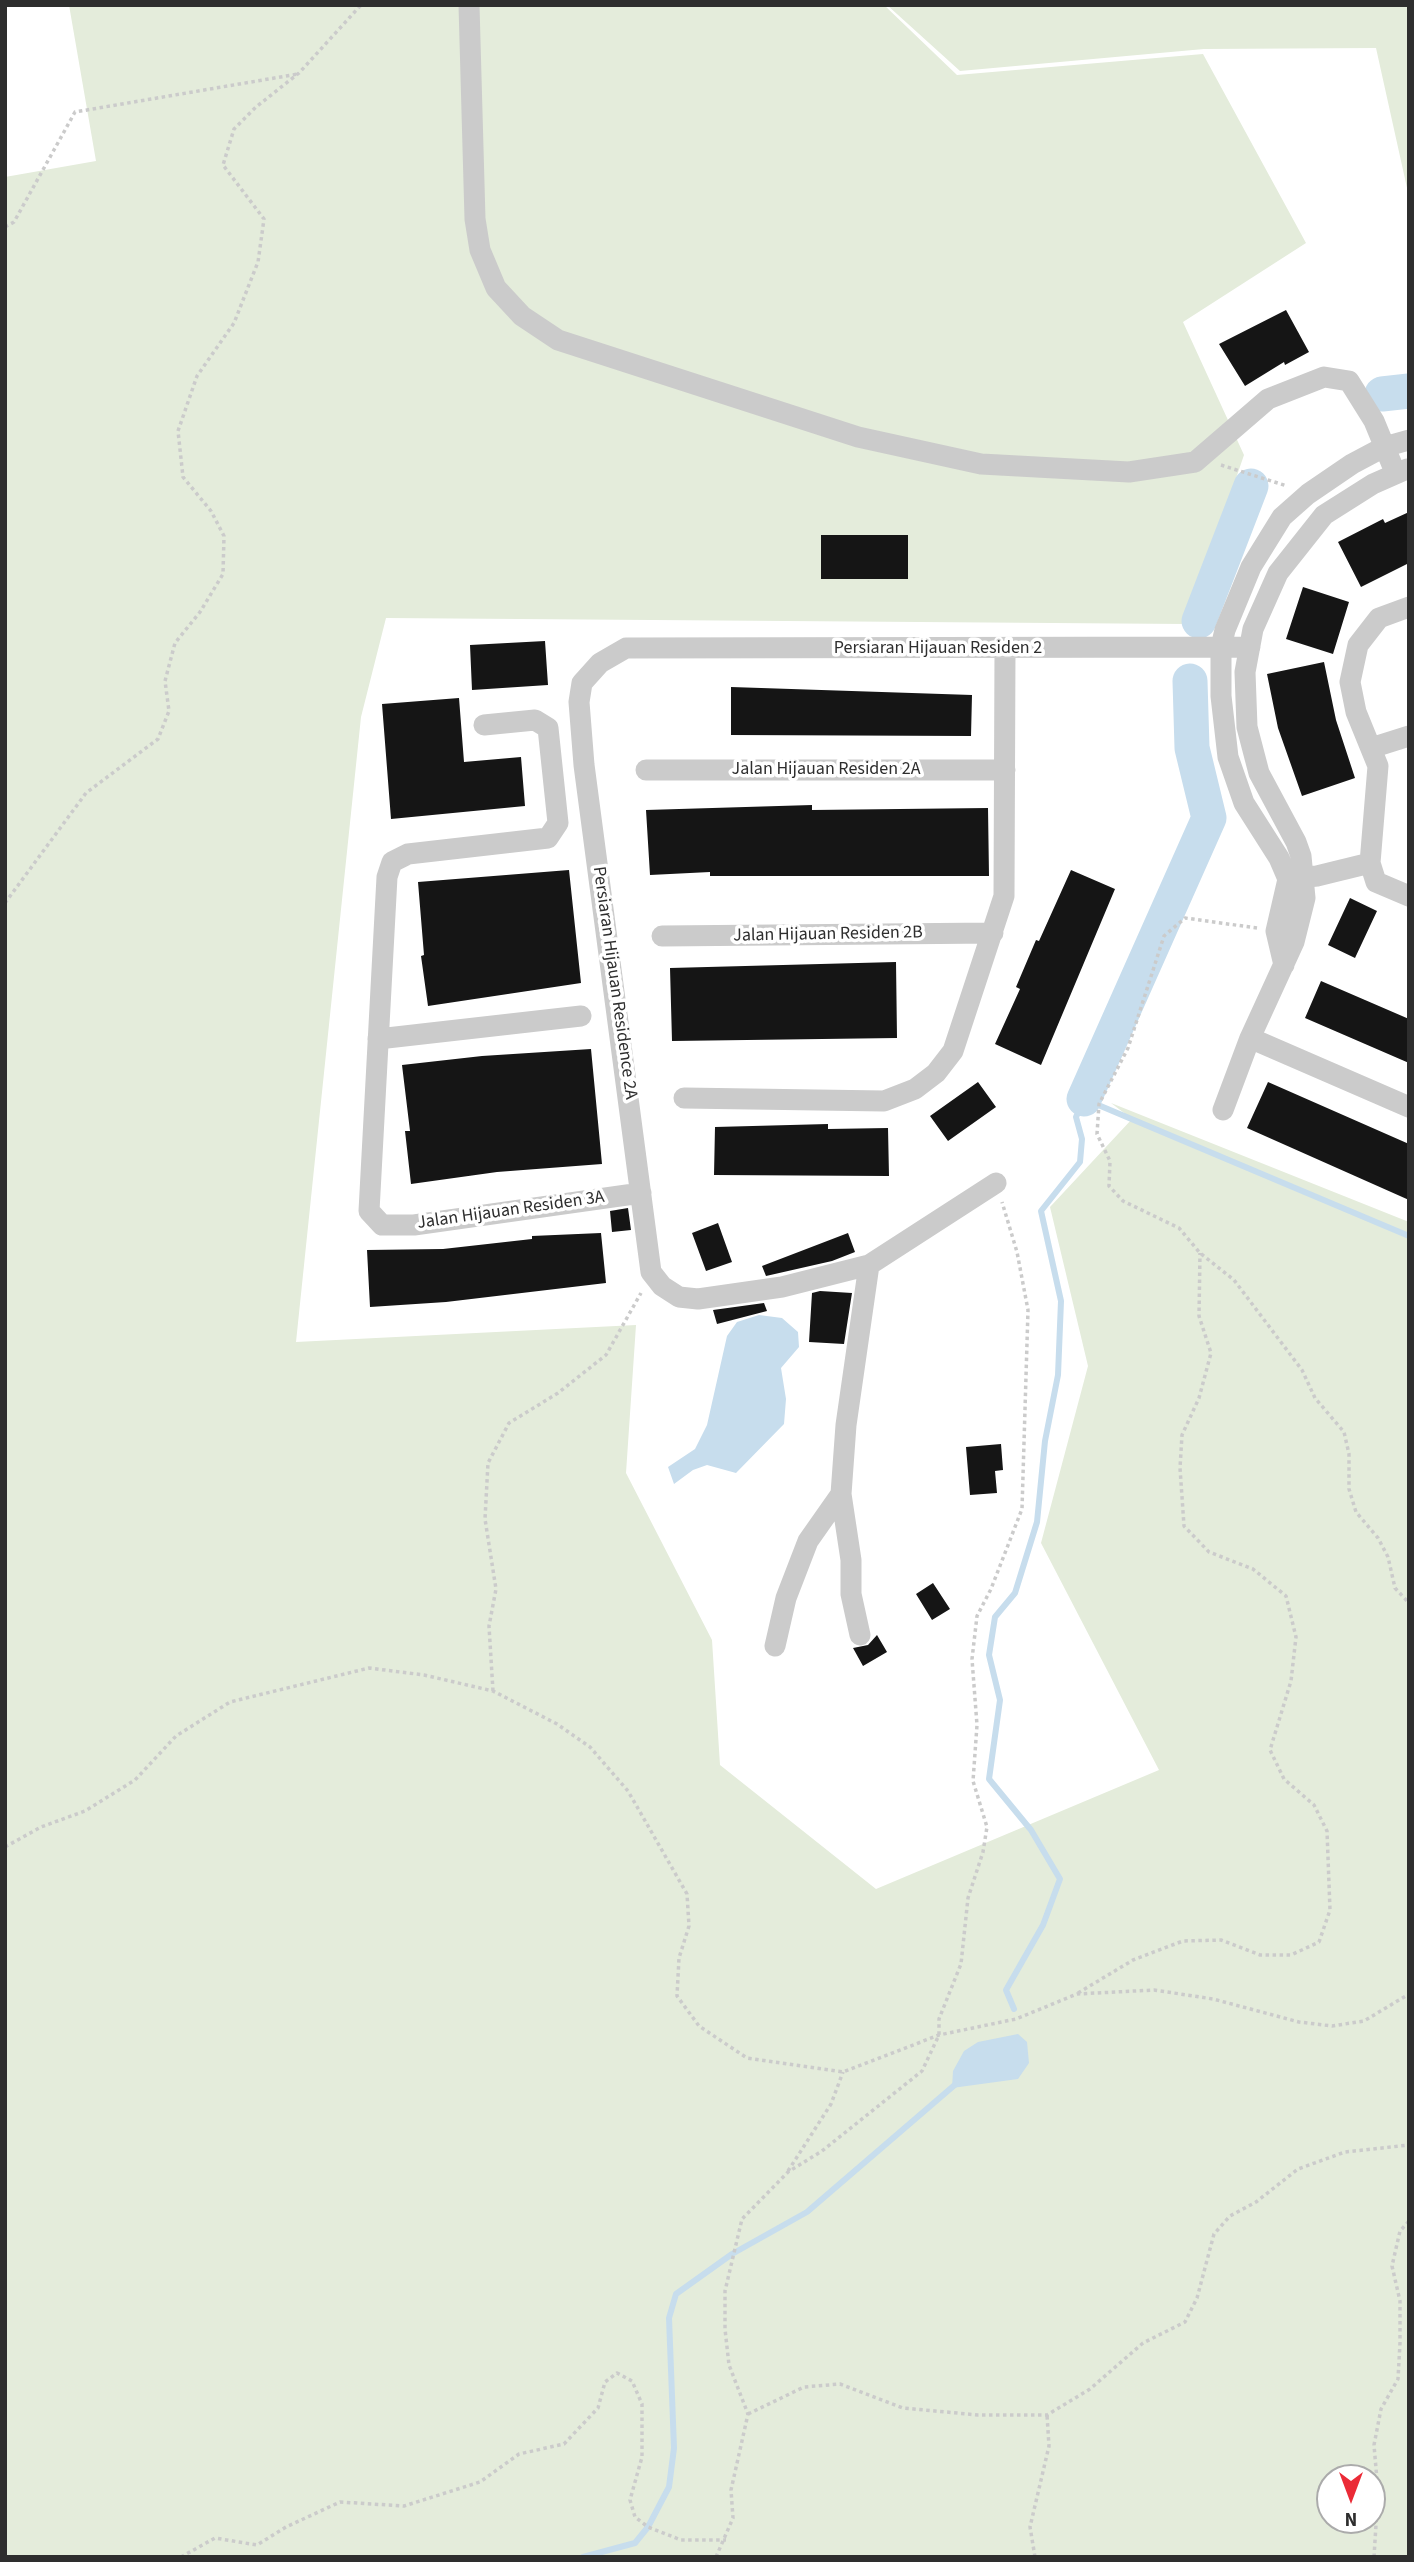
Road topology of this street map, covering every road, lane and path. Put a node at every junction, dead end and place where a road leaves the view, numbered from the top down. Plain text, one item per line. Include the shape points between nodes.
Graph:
1 (361, 5) edge
2 (468, 5) edge
3 (299, 73) junction
4 (5, 227) edge
5 (1409, 440) edge
6 (1384, 447) junction
7 (1195, 461) junction
8 (1402, 470) edge
9 (1308, 494) junction
10 (1409, 607) edge
11 (1221, 647) junction
12 (1250, 647) junction
13 (1004, 649) junction
14 (600, 663) joint
15 (484, 725) dead end
16 (1409, 736) edge
17 (1371, 748) junction
18 (646, 770) dead end
19 (1004, 770) junction
20 (1370, 863) junction
21 (1296, 878) junction
22 (1409, 895) edge
23 (5, 903) edge
24 (1276, 931) junction
25 (993, 933) junction
26 (662, 936) dead end
27 (1284, 965) junction
28 (581, 1016) dead end
29 (1250, 1038) junction
30 (378, 1039) junction
31 (684, 1098) dead end
32 (1409, 1107) edge
33 (1223, 1110) dead end
34 (996, 1183) joint
35 (641, 1193) junction
36 (1200, 1253) junction
37 (869, 1265) junction
38 (651, 1272) junction
39 (841, 1494) junction
40 (1409, 1604) edge
41 (860, 1635) dead end
42 (775, 1646) dead end
43 (493, 1691) junction
44 (5, 1847) edge
45 (1077, 1994) junction
46 (1409, 1994) edge
47 (939, 2035) junction
48 (843, 2073) junction
49 (1409, 2145) edge
50 (788, 2172) junction
51 (1409, 2221) edge
52 (748, 2414) junction
53 (1047, 2415) junction
54 (726, 2540) junction
55 (1035, 2556) edge
56 (181, 2557) edge
57 (716, 2557) edge
58 (1374, 2557) edge

1 - 3 path
2 - 7 street via 474,219 481,250 496,288 522,316 558,340 858,437 981,464 1129,472
3 - 4 path via 75,112 14,222
3 - 23 path via 233,129 223,165 264,219 258,262 234,323 197,376 178,432 183,477 211,511 224,537 223,574 175,643 165,681 169,712 158,739 86,793
5 - 6 street
6 - 7 street via 1349,381 1324,377 1268,399
6 - 8 street
6 - 9 street
7 - 9 path via 1246,470
8 - 12 street via 1324,515 1306,534 1278,573 1253,629
9 - 11 street via 1265,540 1232,611
10 - 17 street via 1379,618 1358,645 1350,682
11 - 12 street, Persiaran Hijauan Residen 2
11 - 13 street, Persiaran Hijauan Residen 2
11 - 21 street via 1223,732 1234,779
12 - 21 street via 1244,697 1252,751 1269,795 1296,842
13 - 14 street, Persiaran Hijauan Residen 2 via 626,648
13 - 19 street
14 - 35 street, Persiaran Hijauan Residence 2A via 582,683 579,702
15 - 30 street via 535,720 548,728 558,823 548,838 408,854 392,862 387,877
16 - 17 street
17 - 20 street via 1378,775
18 - 19 street, Jalan Hijauan Residen 2A
19 - 25 street via 1004,896
20 - 21 street
20 - 22 street via 1376,882
21 - 24 street
21 - 27 street via 1303,908
24 - 27 street
24 - 36 path via 1185,918 1164,936 1128,1048 1099,1104 1097,1134 1110,1161 1109,1186 1123,1201 1178,1228
25 - 26 street, Jalan Hijauan Residen 2B
25 - 31 street via 953,1051 936,1073 915,1089 884,1101
27 - 29 street
28 - 30 street
29 - 32 street
29 - 33 street
30 - 35 street, Jalan Hijauan Residen 3A via 369,1211 382,1225 414,1225
34 - 37 street
34 - 47 path via 1017,1252 1028,1310 1022,1509 977,1616 972,1659 977,1726 973,1781 987,1826 968,1898 961,1964 939,2019
35 - 38 street, Persiaran Hijauan Residence 2A
36 - 40 path via 1234,1280 1302,1370 1315,1398 1344,1432 1349,1489 1356,1512 1378,1538 1395,1588
36 - 45 path via 1199,1316 1211,1353 1199,1398 1182,1435 1184,1526 1209,1552 1253,1569 1286,1596 1296,1637 1294,1659 1270,1750 1284,1779 1314,1805 1326,1831 1330,1910 1319,1942 1291,1955 1260,1955 1221,1940 1183,1941 1133,1960
37 - 38 street via 782,1287 698,1299 679,1297
37 - 39 street
38 - 43 path via 606,1355 558,1393 509,1423 488,1463 485,1519 496,1589 489,1626
39 - 41 street
39 - 42 street via 808,1541 786,1598
43 - 44 path via 369,1668 230,1702 176,1736 135,1780 85,1811
43 - 48 path via 558,1724 590,1747 628,1791 687,1894 689,1926 679,1958 677,1996 699,2026 747,2058
45 - 46 path via 1154,1990 1213,1998 1299,2022 1332,2026 1364,2021
45 - 47 path via 1016,2019
47 - 48 path
47 - 50 path via 922,2071 822,2151
48 - 50 path via 831,2104
49 - 53 path via 1345,2152 1298,2169 1230,2216 1214,2234 1197,2298 1185,2322 1143,2343 1090,2389
50 - 52 path via 742,2219 725,2291 729,2365
51 - 58 path via 1400,2231 1392,2266 1400,2301 1398,2379 1381,2409 1374,2445 1378,2493
52 - 53 path via 804,2388 840,2384 903,2408
52 - 54 path via 731,2490 733,2518
53 - 55 path via 1049,2446 1030,2528
54 - 56 path via 681,2540 635,2517 630,2500 642,2457 642,2404 632,2381 617,2373 605,2382 598,2408 564,2444 519,2454 480,2482 404,2506 340,2502 257,2545 215,2538
54 - 57 path

